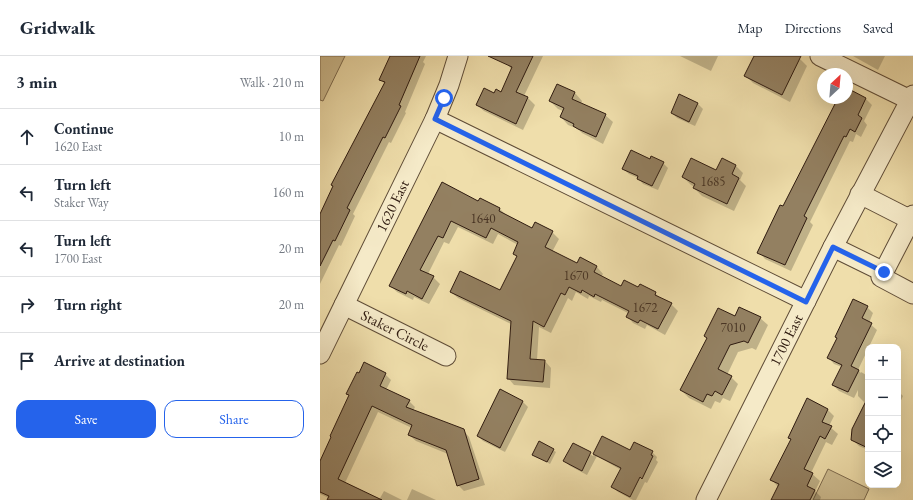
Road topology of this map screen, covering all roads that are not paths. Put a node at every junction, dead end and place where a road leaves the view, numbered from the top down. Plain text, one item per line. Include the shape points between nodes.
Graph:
1 (458, 56) edge
2 (820, 56) edge
3 (912, 97) edge
4 (435, 119) junction
5 (860, 194) junction
6 (912, 218) edge
7 (833, 247) junction
8 (884, 272) junction
9 (913, 294) edge
10 (806, 302) junction
11 (344, 305) junction
12 (320, 354) edge
13 (446, 356) dead end
14 (706, 500) edge

1 - 4 street, 1620 East
2 - 3 street
3 - 5 street, 1700 East
4 - 10 street
4 - 11 street, 1620 East
5 - 6 street
5 - 7 street, 1700 East
6 - 8 street
7 - 8 street
7 - 10 street, 1700 East
8 - 9 street via 881,277
10 - 14 street, 1700 East
11 - 12 street, 1620 East
11 - 13 street, Staker Circle

